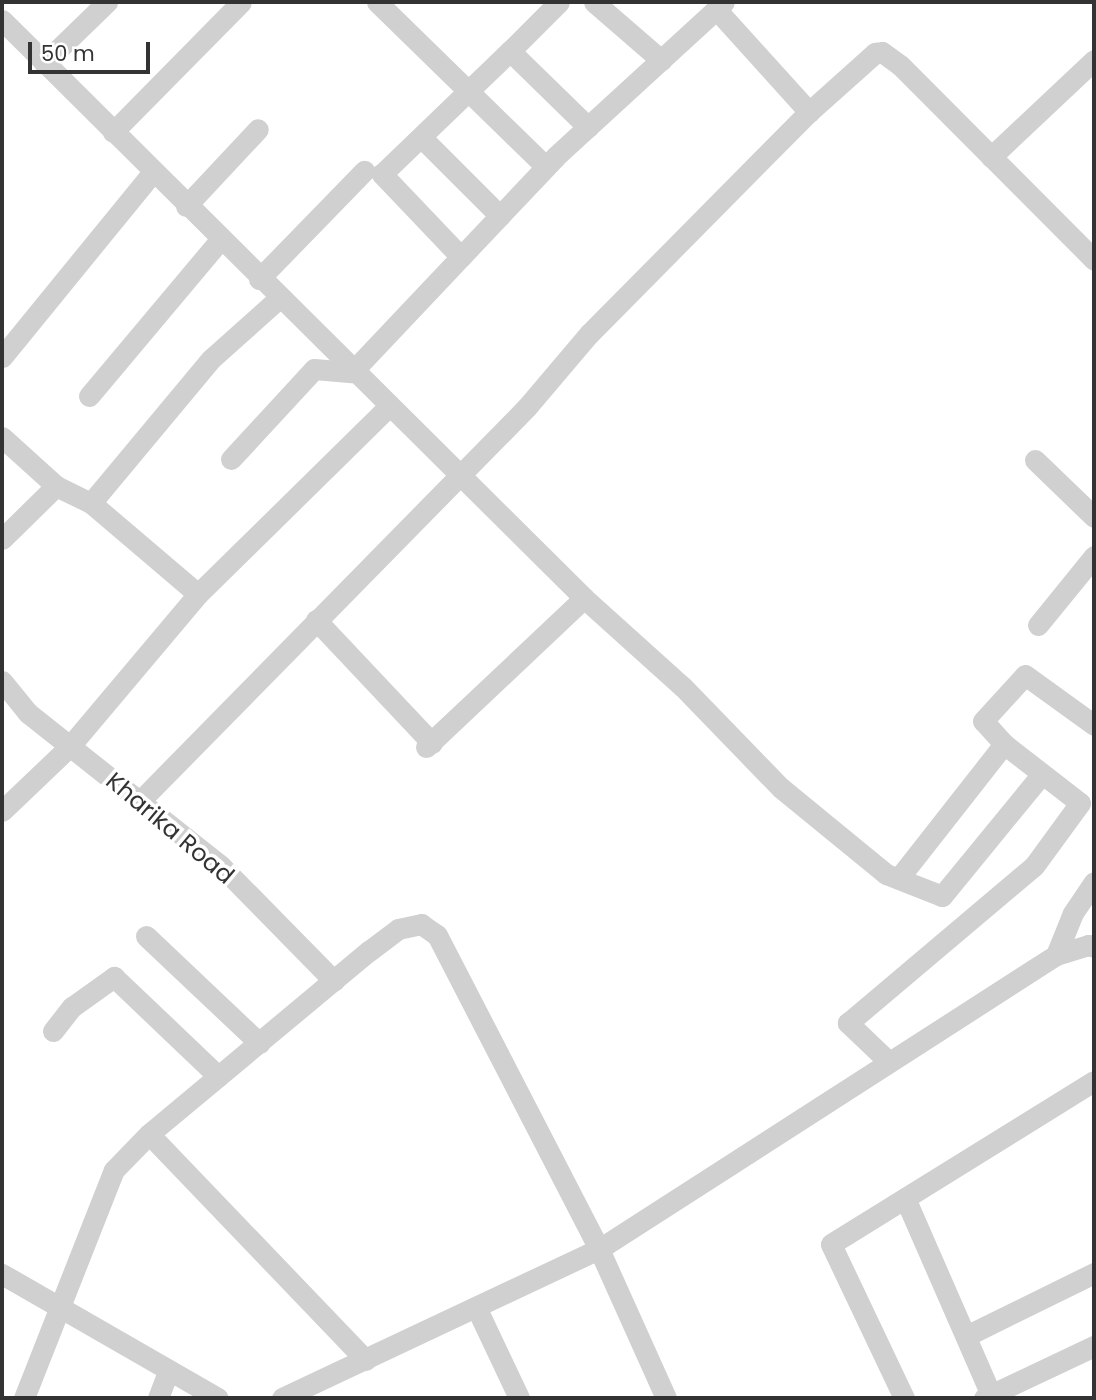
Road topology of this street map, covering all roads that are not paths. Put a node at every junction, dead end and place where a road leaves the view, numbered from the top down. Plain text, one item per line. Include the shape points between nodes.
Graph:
1 (241, 2) edge
2 (377, 2) edge
3 (559, 2) edge
4 (601, 4) edge
5 (96, 5) edge
6 (720, 6) edge
7 (2, 20) edge
8 (510, 51) junction
9 (661, 60) junction
10 (1094, 60) edge
11 (44, 63) junction
12 (469, 95) junction
13 (809, 112) junction
14 (588, 127) junction
15 (258, 130) dead end
16 (113, 132) junction
17 (422, 138) junction
18 (992, 157) junction
19 (546, 167) junction
20 (364, 171) dead end
21 (153, 172) junction
22 (186, 205) junction
23 (500, 216) junction
24 (220, 240) junction
25 (461, 257) junction
26 (1094, 260) edge
27 (259, 279) junction
28 (278, 299) junction
29 (2, 357) edge
30 (352, 372) junction
31 (89, 396) dead end
32 (388, 407) junction
33 (2, 437) edge
34 (231, 459) dead end
35 (1035, 460) dead end
36 (458, 476) junction
37 (56, 486) junction
38 (91, 503) junction
39 (1094, 517) edge
40 (2, 539) edge
41 (1094, 556) edge
42 (198, 594) junction
43 (584, 598) junction
44 (316, 620) junction
45 (1038, 625) dead end
46 (2, 681) edge
47 (1094, 725) edge
48 (1004, 744) junction
49 (70, 746) junction
50 (1041, 775) junction
51 (140, 801) junction
52 (1087, 808) edge
53 (2, 811) edge
54 (899, 878) junction
55 (1094, 882) edge
56 (146, 936) dead end
57 (1094, 947) edge
58 (1056, 955) junction
59 (334, 981) junction
60 (53, 1031) dead end
61 (259, 1043) junction
62 (889, 1062) junction
63 (218, 1076) junction
64 (1094, 1081) edge
65 (149, 1134) junction
66 (905, 1198) junction
67 (599, 1249) junction
68 (1094, 1273) edge
69 (2, 1274) edge
70 (59, 1305) junction
71 (477, 1309) junction
72 (966, 1336) junction
73 (1094, 1346) edge
74 (366, 1360) junction
75 (169, 1372) junction
76 (988, 1397) edge
77 (24, 1398) edge
78 (158, 1398) edge
79 (218, 1398) edge
80 (282, 1398) edge
81 (519, 1398) edge
82 (666, 1398) edge
83 (904, 1398) edge

1 - 16 street
2 - 12 street
3 - 8 street
4 - 9 street
5 - 11 street
6 - 9 street
6 - 13 street
7 - 11 street
8 - 12 street
8 - 14 street
9 - 14 street
10 - 18 street
11 - 16 street
12 - 17 street
12 - 19 street
13 - 18 street via 861,62 882,52
13 - 36 street via 589,334 527,407
14 - 19 street
15 - 22 street
16 - 21 street
17 - 23 street
17 - 25 street via 382,174
18 - 26 street
19 - 23 street
20 - 27 street
21 - 22 street
21 - 29 street
22 - 24 street
23 - 25 street
24 - 27 street
24 - 31 street
25 - 30 street
27 - 28 street
28 - 30 street
28 - 38 street via 211,359
30 - 32 street
30 - 34 street via 314,369
32 - 36 street
32 - 42 street
33 - 37 street
35 - 39 street
36 - 43 street
36 - 44 street
37 - 38 street
37 - 40 street
38 - 42 street
41 - 45 street
42 - 49 street
43 - 44 street via 429,745
43 - 54 street via 683,687 781,788 886,874
44 - 51 street
46 - 49 street, Kharika Road via 28,713
47 - 48 street via 1025,675 983,721
48 - 50 street
48 - 54 street
49 - 51 street, Kharika Road
49 - 53 street
50 - 52 street
50 - 54 street via 942,896
51 - 59 street, Kharika Road via 221,866
52 - 62 street via 1034,866 848,1023
55 - 58 street via 1073,913
56 - 61 street
57 - 58 street via 1088,944
58 - 62 street
59 - 61 street
59 - 67 street via 398,929 421,924 437,935
60 - 63 street via 72,1007 114,977
61 - 63 street
62 - 67 street
63 - 65 street
64 - 66 street
65 - 70 street via 114,1170
65 - 74 street
66 - 72 street
66 - 83 street via 831,1244
67 - 71 street
67 - 82 street
68 - 72 street
69 - 70 street
70 - 75 street
70 - 77 street
71 - 74 street
71 - 81 street
72 - 76 street
73 - 76 street
74 - 80 street
75 - 78 street
75 - 79 street

